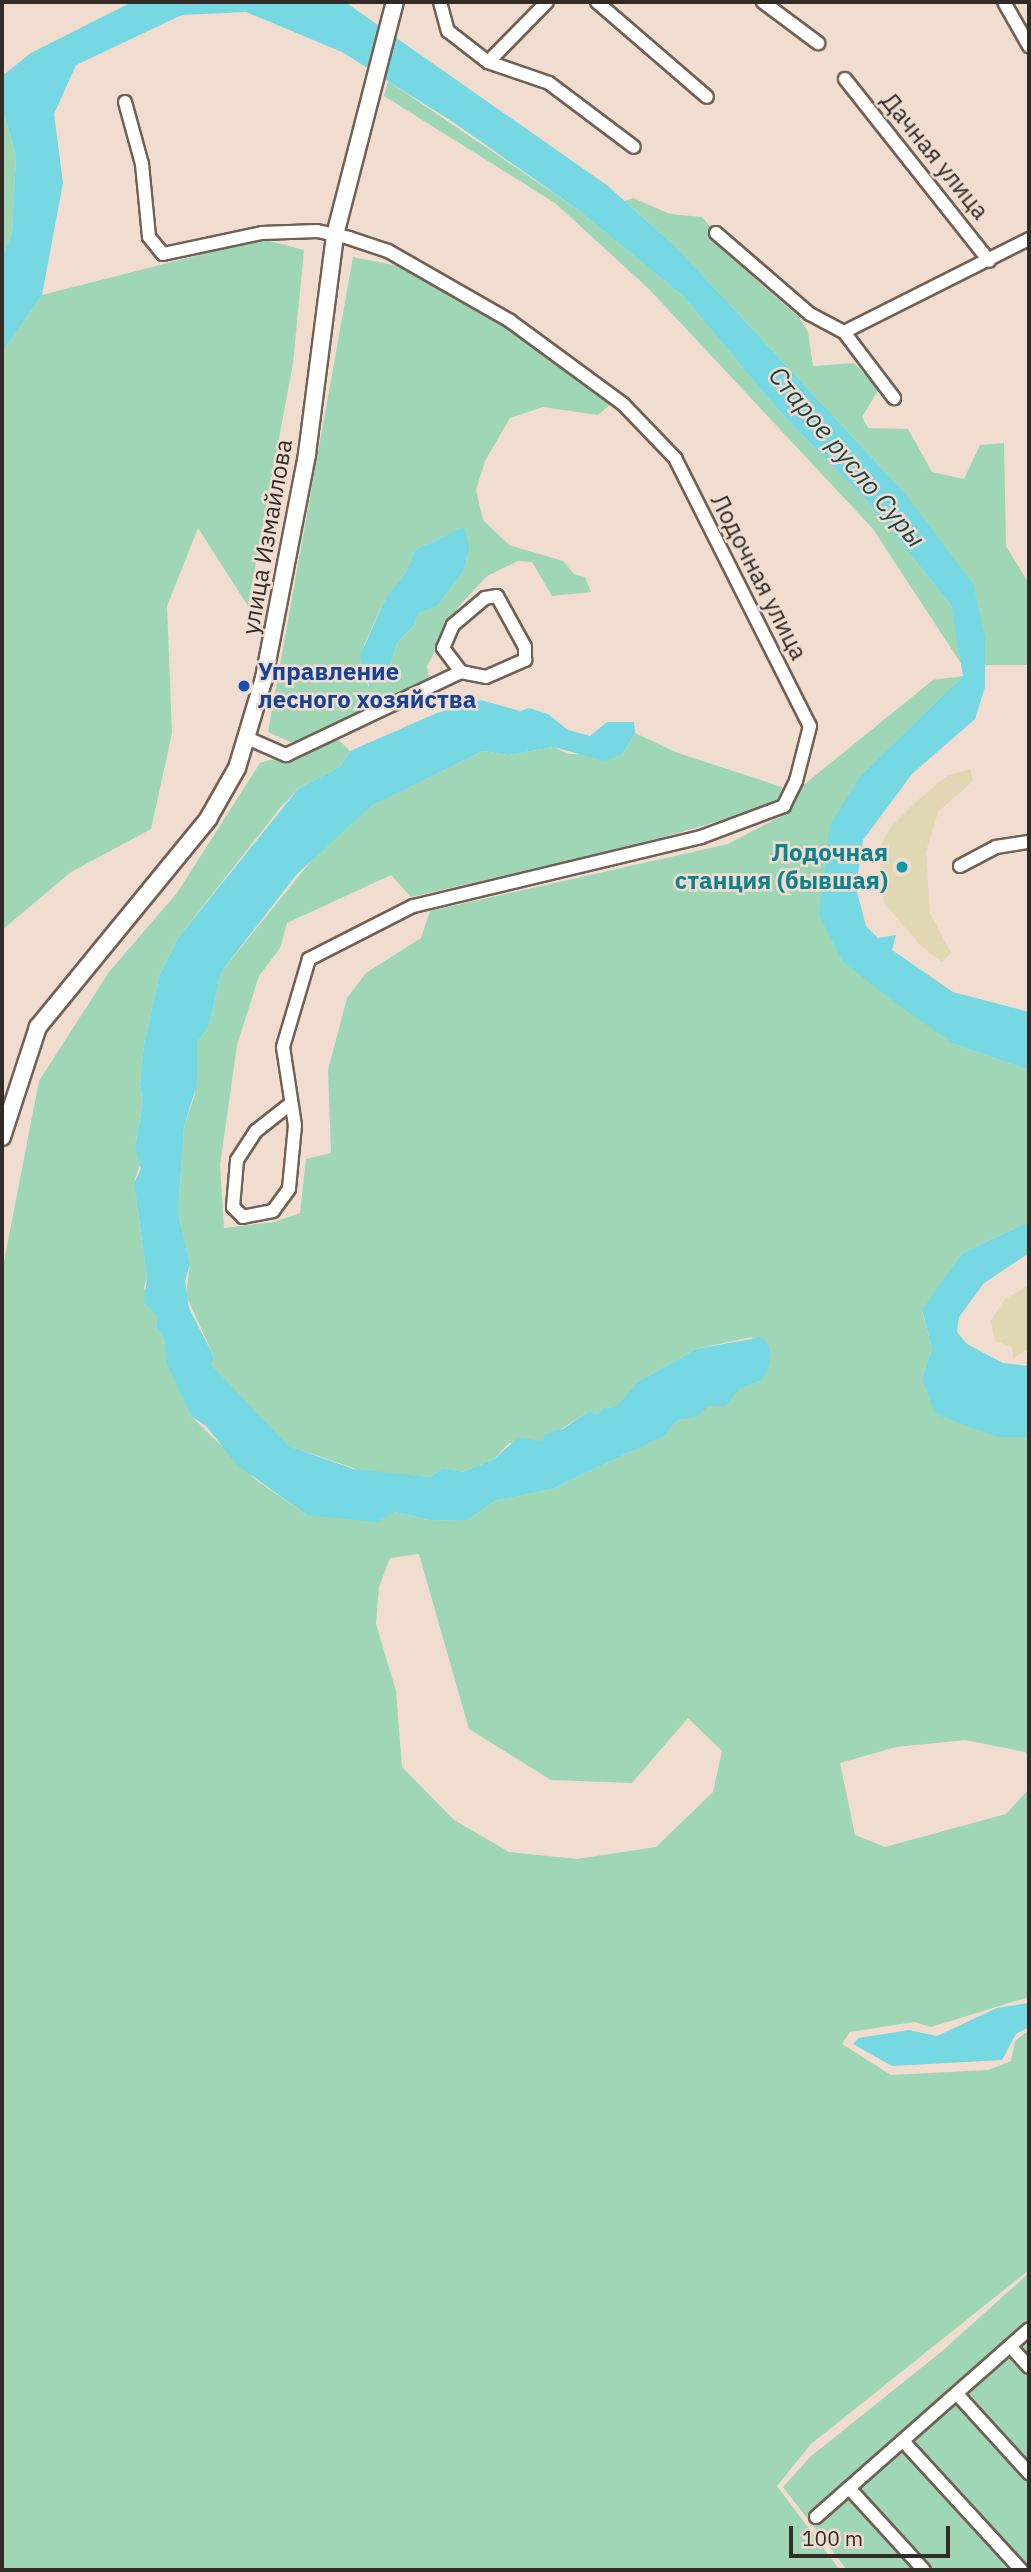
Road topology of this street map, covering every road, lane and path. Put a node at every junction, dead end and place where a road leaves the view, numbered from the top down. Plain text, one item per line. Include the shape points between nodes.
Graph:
1 (440, 2) edge
2 (547, 2) edge
3 (597, 2) edge
4 (763, 2) edge
5 (1004, 2) edge
6 (393, 8) edge
7 (818, 43) dead end
8 (1029, 46) edge
9 (488, 62) junction
10 (845, 79) dead end
11 (707, 97) dead end
12 (125, 102) dead end
13 (634, 147) dead end
14 (716, 233) dead end
15 (335, 236) junction
16 (1029, 239) edge
17 (989, 261) junction
18 (844, 332) junction
19 (894, 398) dead end
20 (461, 672) junction
21 (247, 738) junction
22 (1029, 842) edge
23 (960, 866) dead end
24 (289, 1105) junction
25 (2, 1136) edge
26 (1029, 2329) edge
27 (1010, 2346) junction
28 (1029, 2367) edge
29 (957, 2394) junction
30 (903, 2441) junction
31 (1029, 2473) edge
32 (849, 2488) junction
33 (816, 2517) dead end
34 (924, 2570) edge
35 (1021, 2570) edge

1 - 9 street via 448,32
2 - 9 street
3 - 11 street
4 - 7 street
5 - 8 street
6 - 15 main road, улица Измайлова
9 - 13 street via 549,83
10 - 17 street, Дачная улица
12 - 15 street, Лодочная улица via 142,164 149,237 163,254 262,233 317,231
14 - 18 street via 810,314
15 - 21 main road, улица Измайлова via 307,454 268,657
15 - 24 street, Лодочная улица via 388,251 510,321 623,404 675,458 810,726 796,782 783,806 701,837 413,906 309,959 283,1047
16 - 17 street
17 - 18 street
18 - 19 street
20 - 20 street via 486,677 525,660 525,647 497,596 485,598 453,625 443,648
20 - 21 street via 286,755
21 - 25 main road, улица Измайлова via 232,778 208,819 38,1027
22 - 23 street via 996,847
24 - 24 street, Лодочная улица via 295,1125 289,1189 273,1211 243,1217 233,1207 237,1160 256,1131
26 - 27 street
27 - 28 street
27 - 29 street
29 - 30 street
29 - 31 street
30 - 32 street
30 - 35 street
32 - 33 street
32 - 34 street

